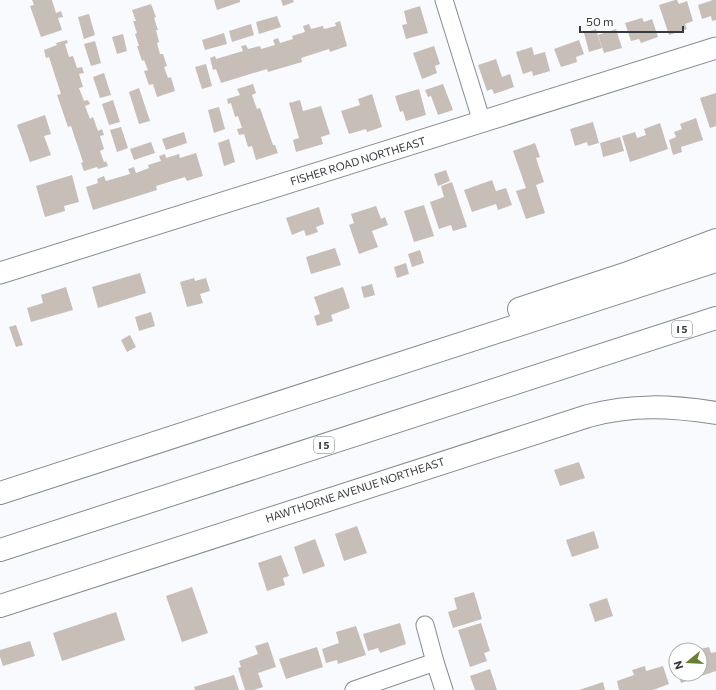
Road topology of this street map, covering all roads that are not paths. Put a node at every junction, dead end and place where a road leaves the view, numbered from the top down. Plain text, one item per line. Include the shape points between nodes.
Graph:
1 (444, 0) edge
2 (716, 48) edge
3 (482, 122) junction
4 (716, 240) edge
5 (716, 261) edge
6 (0, 273) edge
7 (716, 318) edge
8 (716, 327) edge
9 (648, 340) junction
10 (396, 364) junction
11 (716, 413) edge
12 (0, 493) edge
13 (0, 550) edge
14 (0, 606) edge
15 (425, 625) dead end
16 (435, 662) junction
17 (354, 690) edge
18 (444, 690) edge

1 - 3 street
2 - 3 street, FISHER ROAD NORTHEAST
3 - 6 street, FISHER ROAD NORTHEAST
4 - 10 main road via 625,274 510,312
5 - 10 main road
7 - 9 main road, I 5
8 - 9 main road
9 - 13 main road, I 5
10 - 12 main road
11 - 14 main road, HAWTHORNE AVENUE NORTHEAST via 646,407 588,416
15 - 16 street
16 - 17 street
16 - 18 street

